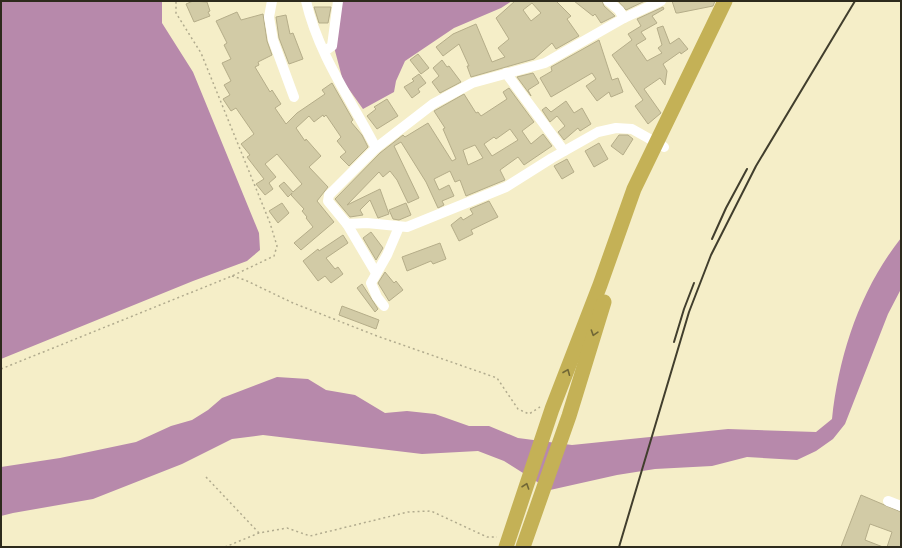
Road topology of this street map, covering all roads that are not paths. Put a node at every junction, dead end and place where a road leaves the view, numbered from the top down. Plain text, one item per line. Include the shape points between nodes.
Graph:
1 (272, 1) edge
2 (306, 1) edge
3 (338, 1) edge
4 (608, 1) edge
5 (661, 1) edge
6 (725, 1) edge
7 (734, 1) edge
8 (624, 18) junction
9 (324, 50) junction
10 (506, 73) junction
11 (294, 97) dead end
12 (661, 144) junction
13 (376, 148) junction
14 (564, 151) junction
15 (347, 224) junction
16 (399, 227) junction
17 (376, 273) junction
18 (384, 306) dead end
19 (888, 501) dead end
20 (901, 506) edge
21 (510, 536) edge
22 (523, 547) edge

1 - 11 street via 269,17 273,40
2 - 9 street via 310,19
3 - 9 street via 332,46
4 - 8 street
5 - 8 street
6 - 12 highway
7 - 12 highway
8 - 10 street via 545,63
9 - 13 street via 335,75
10 - 13 street via 472,83 434,104
10 - 14 street
12 - 14 street via 632,129 616,128 598,132
21 -> 12 highway via 554,403 634,189
12 -> 22 highway via 626,237 569,416
13 - 15 street via 328,198
14 - 16 street via 506,187 407,227
15 - 16 street via 367,222
15 - 17 street
16 - 17 street
17 - 18 street via 371,283
19 - 20 street

